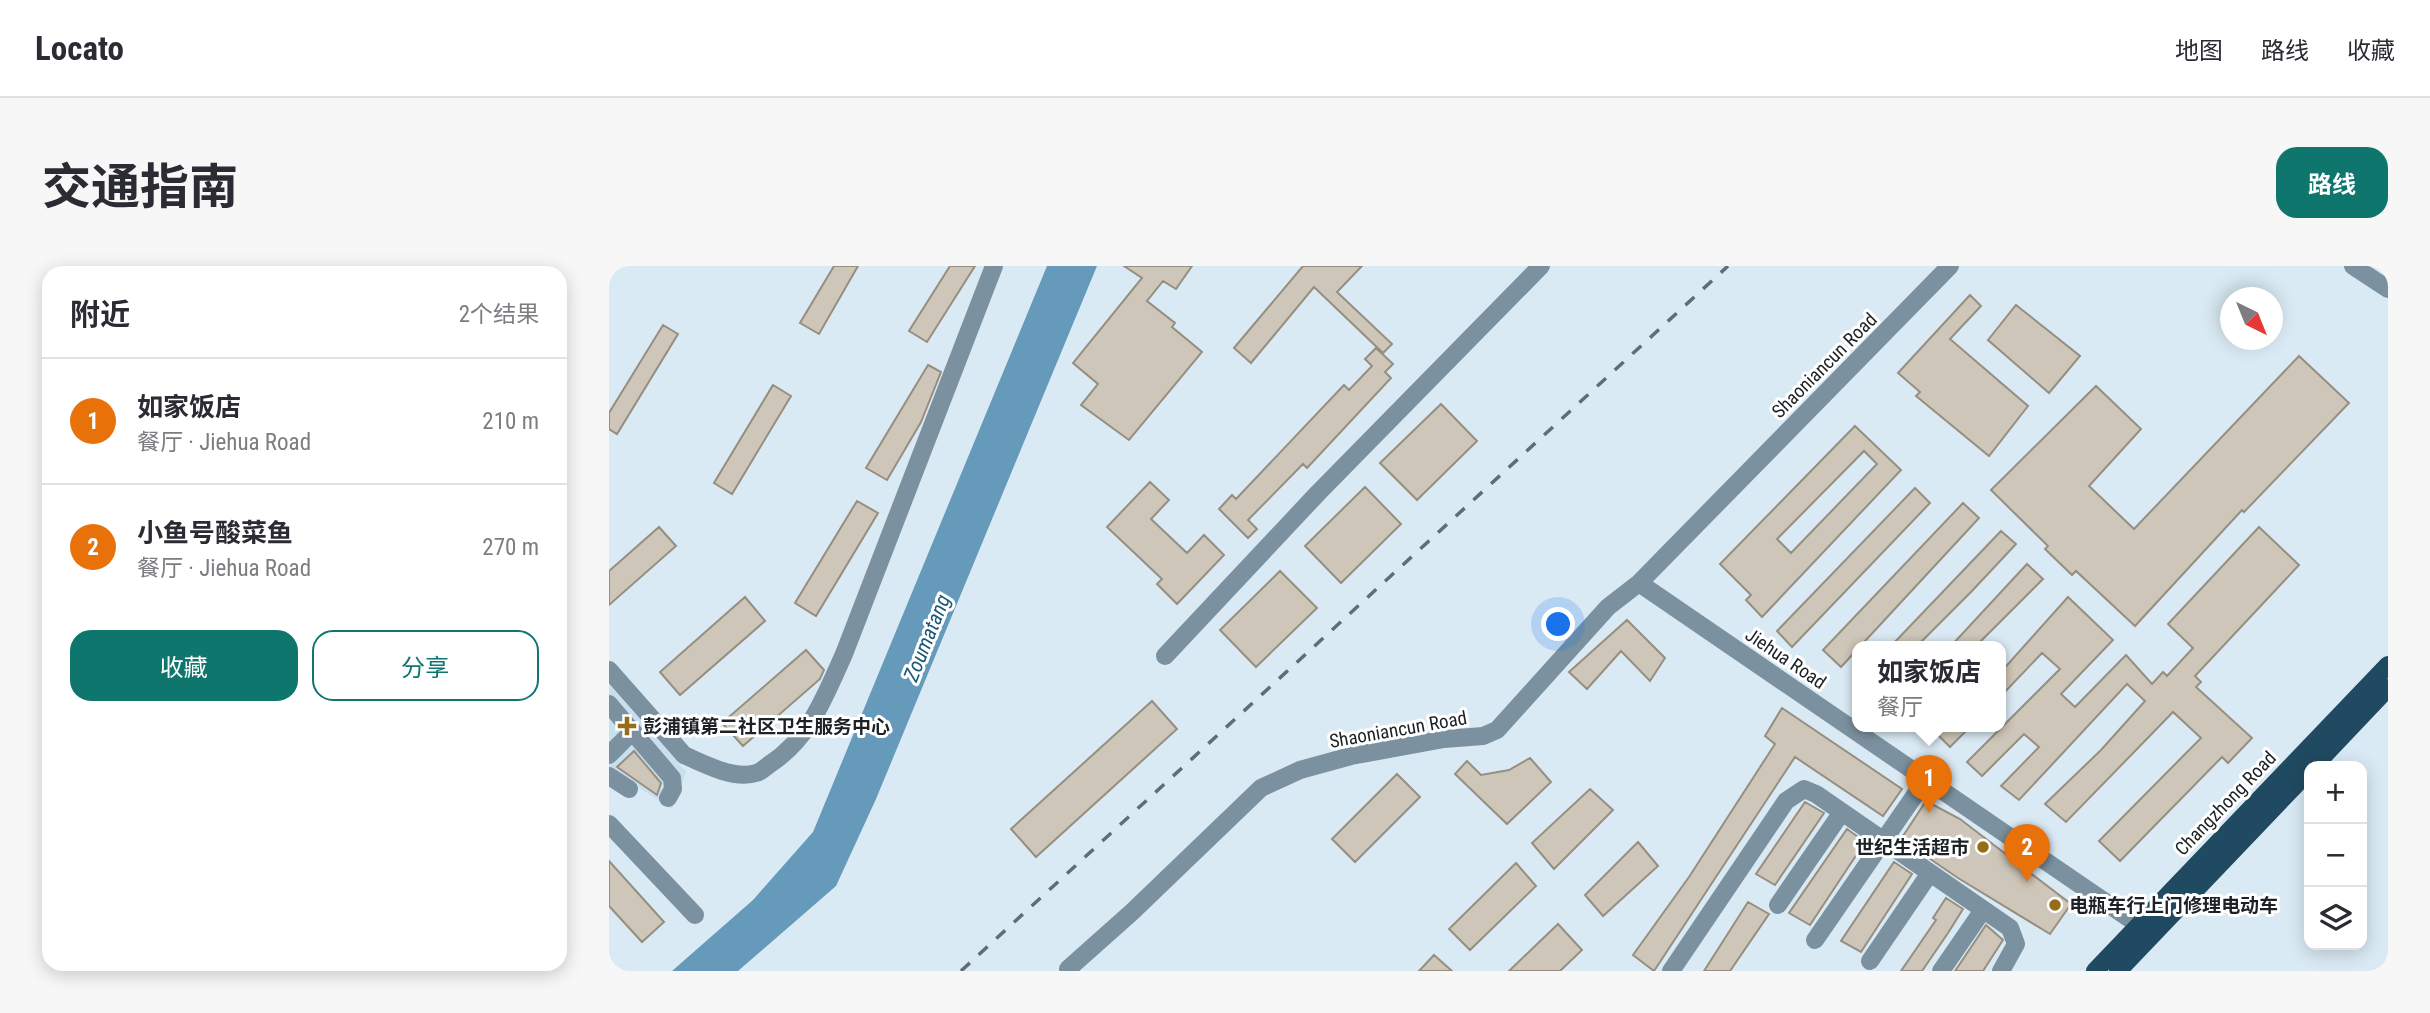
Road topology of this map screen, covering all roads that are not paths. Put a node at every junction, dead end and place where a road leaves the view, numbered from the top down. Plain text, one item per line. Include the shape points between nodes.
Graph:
1 (994, 266) edge
2 (1541, 266) edge
3 (1950, 266) edge
4 (2353, 266) edge
5 (2388, 289) edge
6 (1639, 583) junction
7 (1165, 656) dead end
8 (2388, 664) edge
9 (609, 670) edge
10 (2388, 688) edge
11 (609, 704) edge
12 (1852, 728) edge
13 (633, 731) junction
14 (1857, 732) edge
15 (609, 755) edge
16 (2319, 761) edge
17 (609, 776) edge
18 (2304, 776) edge
19 (1926, 779) junction
20 (629, 789) dead end
21 (668, 798) dead end
22 (1842, 812) junction
23 (609, 824) edge
24 (1883, 841) junction
25 (1930, 873) junction
26 (1778, 905) dead end
27 (1983, 909) junction
28 (695, 915) dead end
29 (2145, 929) junction
30 (1815, 940) dead end
31 (1870, 961) dead end
32 (1069, 970) edge
33 (1671, 971) edge
34 (1941, 971) edge
35 (2001, 971) edge
36 (2095, 971) edge
37 (2118, 971) edge

1 - 9 street via 844,654 802,737 756,774 701,763 684,755
2 - 7 street
3 - 6 street, Shaoniancun Road
4 - 5 street
6 - 12 street, Jiehua Road
6 - 32 street, Shaoniancun Road via 1608,607 1490,734 1351,756 1300,770 1261,788
8 - 29 main road, Changzhong Road
10 - 16 main road
11 - 13 street
13 - 15 street
13 - 21 street via 672,778
14 - 19 street, Jiehua Road
17 - 20 street
18 - 29 main road, Changzhong Road
19 - 24 street
19 - 29 street, Jiehua Road
22 - 24 street
22 - 26 street
22 - 33 street via 1808,790 1788,798
23 - 28 street
24 - 25 street
24 - 30 street
25 - 27 street
25 - 31 street
27 - 34 street
27 - 35 street via 2010,928 2017,939
29 - 36 main road, Changzhong Road
29 - 37 main road, Changzhong Road

